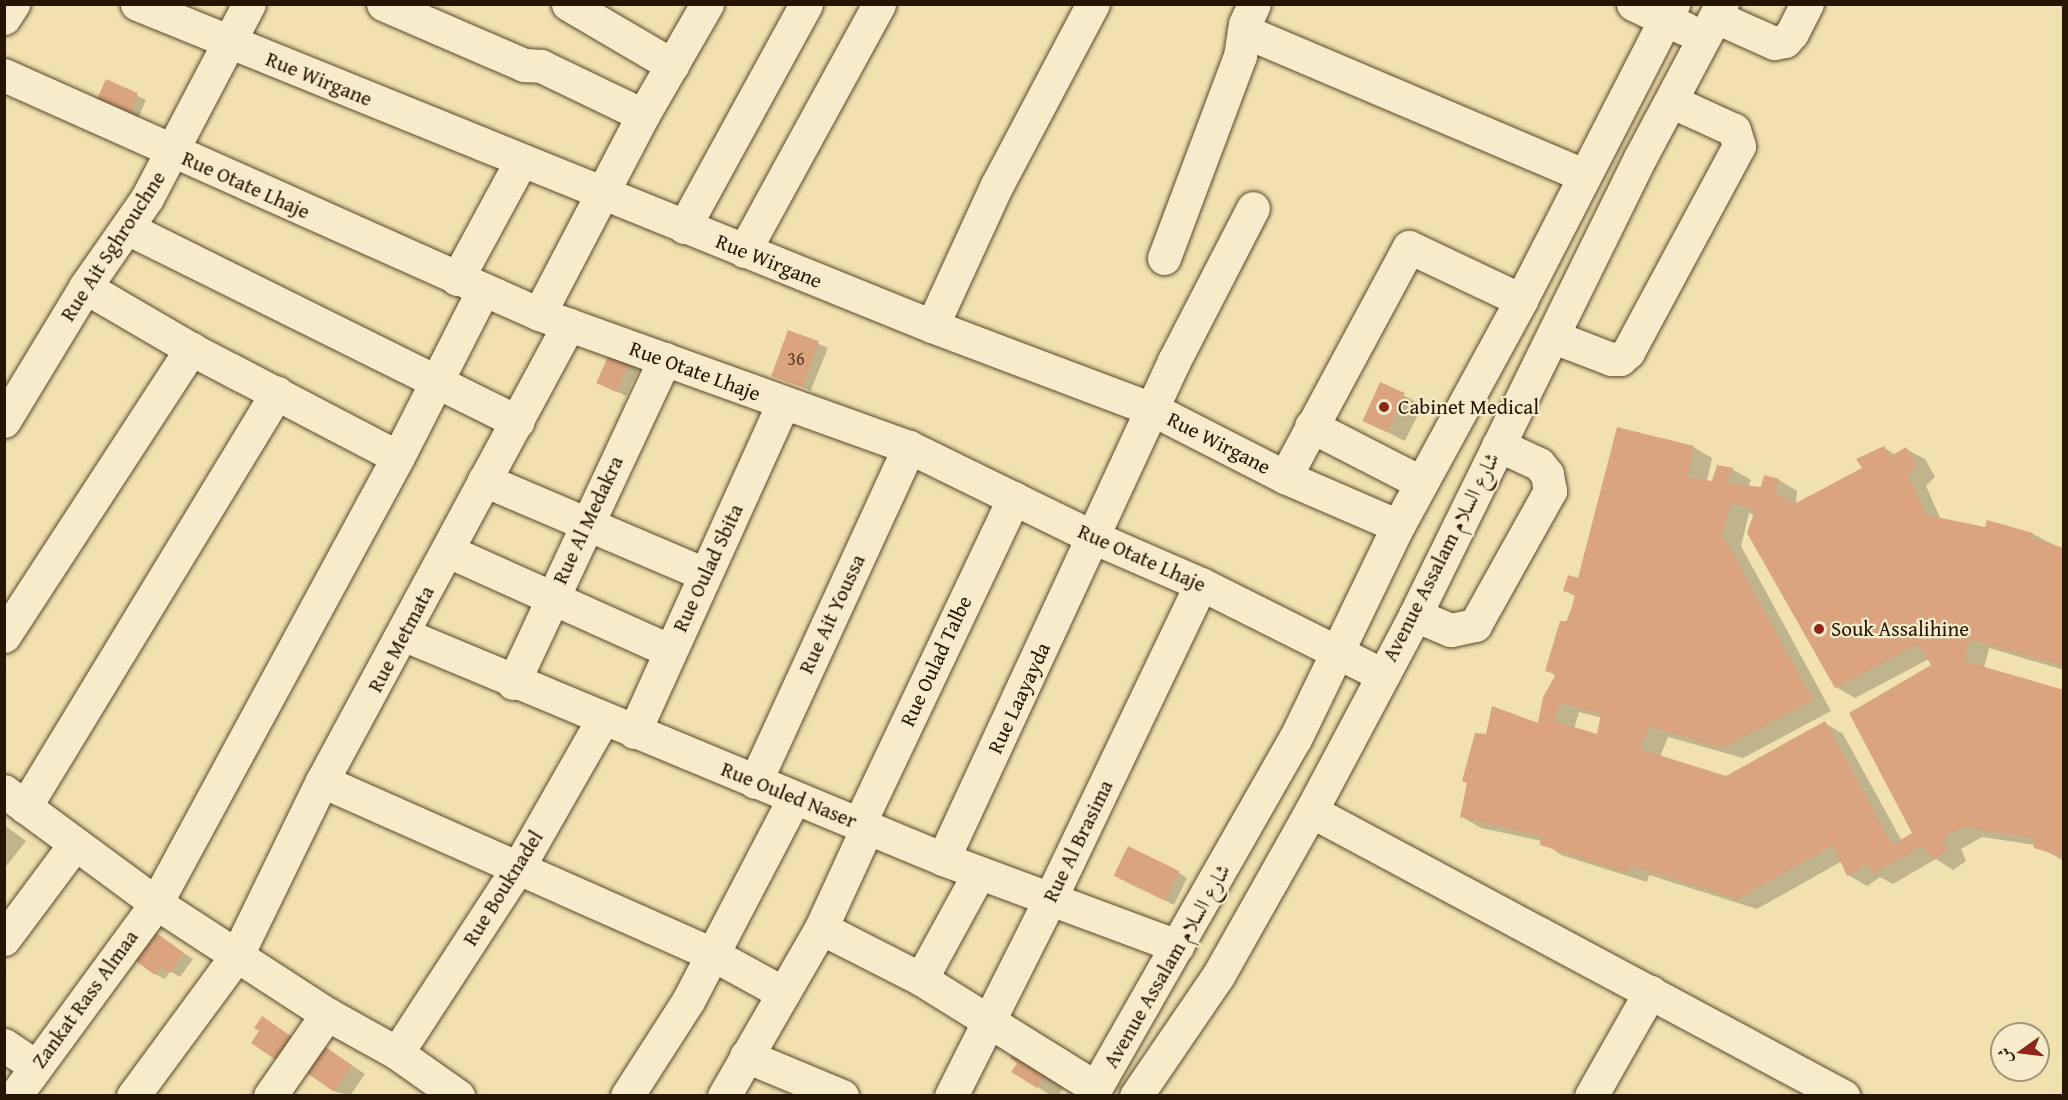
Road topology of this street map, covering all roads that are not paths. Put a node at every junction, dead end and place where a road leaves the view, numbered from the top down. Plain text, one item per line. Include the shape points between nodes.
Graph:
1 (13, 4) edge
2 (137, 4) edge
3 (249, 4) edge
4 (383, 4) edge
5 (568, 4) edge
6 (806, 4) edge
7 (879, 4) edge
8 (1093, 4) edge
9 (1633, 4) edge
10 (1807, 4) edge
11 (703, 6) edge
12 (1669, 12) edge
13 (4, 18) edge
14 (1249, 18) edge
15 (1714, 20) edge
16 (227, 41) junction
17 (672, 65) junction
18 (4, 75) edge
19 (1671, 101) junction
20 (643, 115) junction
21 (172, 152) junction
22 (521, 161) junction
23 (1583, 175) junction
24 (603, 190) junction
25 (1253, 208) dead end
26 (684, 226) junction
27 (127, 228) junction
28 (744, 251) junction
29 (1164, 258) dead end
30 (470, 285) junction
31 (85, 287) junction
32 (1521, 300) junction
33 (554, 319) junction
34 (932, 326) junction
35 (1554, 337) junction
36 (191, 349) junction
37 (665, 359) junction
38 (435, 383) junction
39 (277, 393) junction
40 (783, 404) junction
41 (1154, 410) junction
42 (4, 421) edge
43 (517, 422) junction
44 (1311, 426) junction
45 (1498, 445) junction
46 (909, 447) junction
47 (398, 457) junction
48 (1285, 477) junction
49 (484, 480) junction
50 (1419, 484) junction
51 (1014, 498) junction
52 (1465, 511) junction
53 (585, 524) junction
54 (1398, 526) junction
55 (1095, 538) junction
56 (448, 551) junction
57 (704, 574) junction
58 (1201, 584) junction
59 (551, 599) junction
60 (1415, 615) junction
61 (405, 635) junction
62 (4, 636) edge
63 (1337, 650) junction
64 (670, 651) junction
65 (1381, 674) junction
66 (513, 682) junction
67 (603, 719) junction
68 (634, 732) junction
69 (322, 781) junction
70 (755, 782) junction
71 (794, 798) junction
72 (15, 799) edge
73 (1311, 811) junction
74 (863, 826) junction
75 (74, 845) junction
76 (943, 859) junction
77 (519, 866) junction
78 (979, 873) junction
79 (1050, 899) junction
80 (156, 903) junction
81 (821, 928) junction
82 (4, 939) edge
83 (1177, 946) junction
84 (237, 955) junction
85 (714, 955) junction
86 (921, 979) junction
87 (1650, 992) junction
88 (783, 993) junction
89 (327, 1014) junction
90 (988, 1023) junction
91 (4, 1045) edge
92 (397, 1053) junction
93 (746, 1056) junction
94 (35, 1066) junction
95 (1093, 1092) edge
96 (15, 1095) edge
97 (133, 1095) edge
98 (272, 1095) edge
99 (458, 1095) edge
100 (627, 1095) edge
101 (724, 1095) edge
102 (842, 1095) edge
103 (951, 1095) edge
104 (1136, 1095) edge
105 (1591, 1095) edge
106 (1843, 1095) edge

1 - 13 street
2 - 16 street, Rue Wirgane
3 - 16 street, Rue Ait Sghrouchne
4 - 20 street via 524,65 541,66
5 - 17 street
6 - 26 street
7 - 28 street
8 - 34 street via 996,185
9 - 12 street
10 - 15 street via 1792,33 1785,41 1774,43
11 - 17 street, Rue Metmata
12 - 15 street
12 - 23 street, Avenue Assalam شارع السلام
14 - 23 street
14 - 29 street via 1240,56
15 - 19 street, Avenue Assalam شارع السلام
16 - 21 street, Rue Ait Sghrouchne
16 - 22 street, Rue Wirgane
17 - 20 street, Rue Metmata
18 - 21 street, Rue Otate Lhaje
19 - 35 street, Avenue Assalam شارع السلام
19 - 35 street via 1734,130 1739,146 1628,352 1620,359 1611,359
20 - 24 street, Rue Metmata
21 - 27 street, Rue Ait Sghrouchne
21 - 30 street, Rue Otate Lhaje
22 - 24 street, Rue Wirgane
22 - 30 street, Zankat Rass Almaa
23 - 32 street, Avenue Assalam شارع السلام
24 - 26 street, Rue Wirgane
24 - 33 street, Rue Metmata
25 - 41 street, Rue Laayayda via 1174,361
26 - 28 street, Rue Wirgane
27 - 31 street, Rue Ait Sghrouchne
27 - 38 street
28 - 34 street, Rue Wirgane
30 - 33 street, Rue Otate Lhaje
30 - 38 street, Zankat Rass Almaa
31 - 36 street
31 - 42 street, Rue Ait Sghrouchne
32 - 44 street via 1409,247
32 - 50 street, Avenue Assalam شارع السلام
33 - 37 street, Rue Otate Lhaje
33 - 43 street, Rue Metmata
34 - 41 street, Rue Wirgane
35 - 45 street, Avenue Assalam شارع السلام
36 - 39 street
36 - 62 street
37 - 40 street, Rue Otate Lhaje
37 - 53 street, Rue Al Medakra
38 - 43 street
38 - 47 street, Zankat Rass Almaa
39 - 47 street
39 - 72 street
40 - 46 street, Rue Otate Lhaje
40 - 57 street, Rue Oulad Sbita
41 - 48 street, Rue Wirgane
41 - 55 street, Rue Laayayda
43 - 49 street, Rue Metmata
44 - 48 street
44 - 50 street
45 - 52 street, Avenue Assalam شارع السلام
45 - 60 street via 1539,464 1547,474 1550,491 1475,625 1451,630
46 - 51 street, Rue Otate Lhaje
46 - 70 street, Rue Ait Youssa
47 - 80 street, Zankat Rass Almaa
48 - 54 street, Rue Wirgane
49 - 53 street
49 - 56 street, Rue Metmata
50 - 52 street
50 - 54 street, Avenue Assalam شارع السلام
51 - 55 street, Rue Otate Lhaje
51 - 74 street, Rue Oulad Talbe
52 - 60 street, Avenue Assalam شارع السلام
53 - 57 street
53 - 59 street, Rue Al Medakra
54 - 63 street, Avenue Assalam شارع السلام
55 - 58 street, Rue Otate Lhaje
55 - 76 street, Rue Laayayda
56 - 59 street
56 - 61 street, Rue Metmata
57 - 64 street, Rue Oulad Sbita
58 - 63 street, Rue Otate Lhaje
58 - 79 street, Rue Al Brasima
59 - 64 street
59 - 66 street, Rue Al Medakra
60 - 65 street, Avenue Assalam شارع السلام
61 - 66 street, Rue Ouled Naser
61 - 69 street, Rue Metmata
63 - 65 street, Rue Otate Lhaje
63 - 83 street, Avenue Assalam شارع السلام via 1295,740
64 - 68 street, Rue Oulad Sbita
65 - 73 street, Avenue Assalam شارع السلام
66 - 67 street, Rue Ouled Naser
67 - 68 street, Rue Ouled Naser
67 - 77 street, Rue Bouknadel
68 - 70 street, Rue Ouled Naser
69 - 77 street
69 - 84 street, Rue Metmata
70 - 71 street, Rue Ouled Naser
71 - 74 street, Rue Ouled Naser
71 - 85 street
72 - 75 street
73 - 87 street
73 - 104 street, Avenue Assalam شارع السلام via 1218,976
74 - 76 street, Rue Ouled Naser
74 - 81 street, Rue Oulad Talbe
75 - 80 street
75 - 82 street
76 - 78 street, Rue Ouled Naser
77 - 85 street
77 - 92 street, Rue Bouknadel
78 - 79 street, Rue Ouled Naser
78 - 86 street
79 - 83 street, Rue Ouled Naser
79 - 90 street, Rue Al Brasima
80 - 84 street
80 - 94 street, Zankat Rass Almaa
81 - 86 street
81 - 88 street, Rue Oulad Talbe
83 - 95 street, Avenue Assalam شارع السلام
84 - 89 street
84 - 97 street, Rue Metmata
85 - 88 street
85 - 100 street
86 - 90 street
87 - 105 street
87 - 106 street
88 - 93 street, Rue Oulad Talbe
89 - 92 street
89 - 98 street
90 - 95 street
90 - 103 street, Rue Al Brasima
91 - 94 street
92 - 99 street
93 - 101 street, Rue Oulad Talbe
93 - 102 street
94 - 96 street, Zankat Rass Almaa

